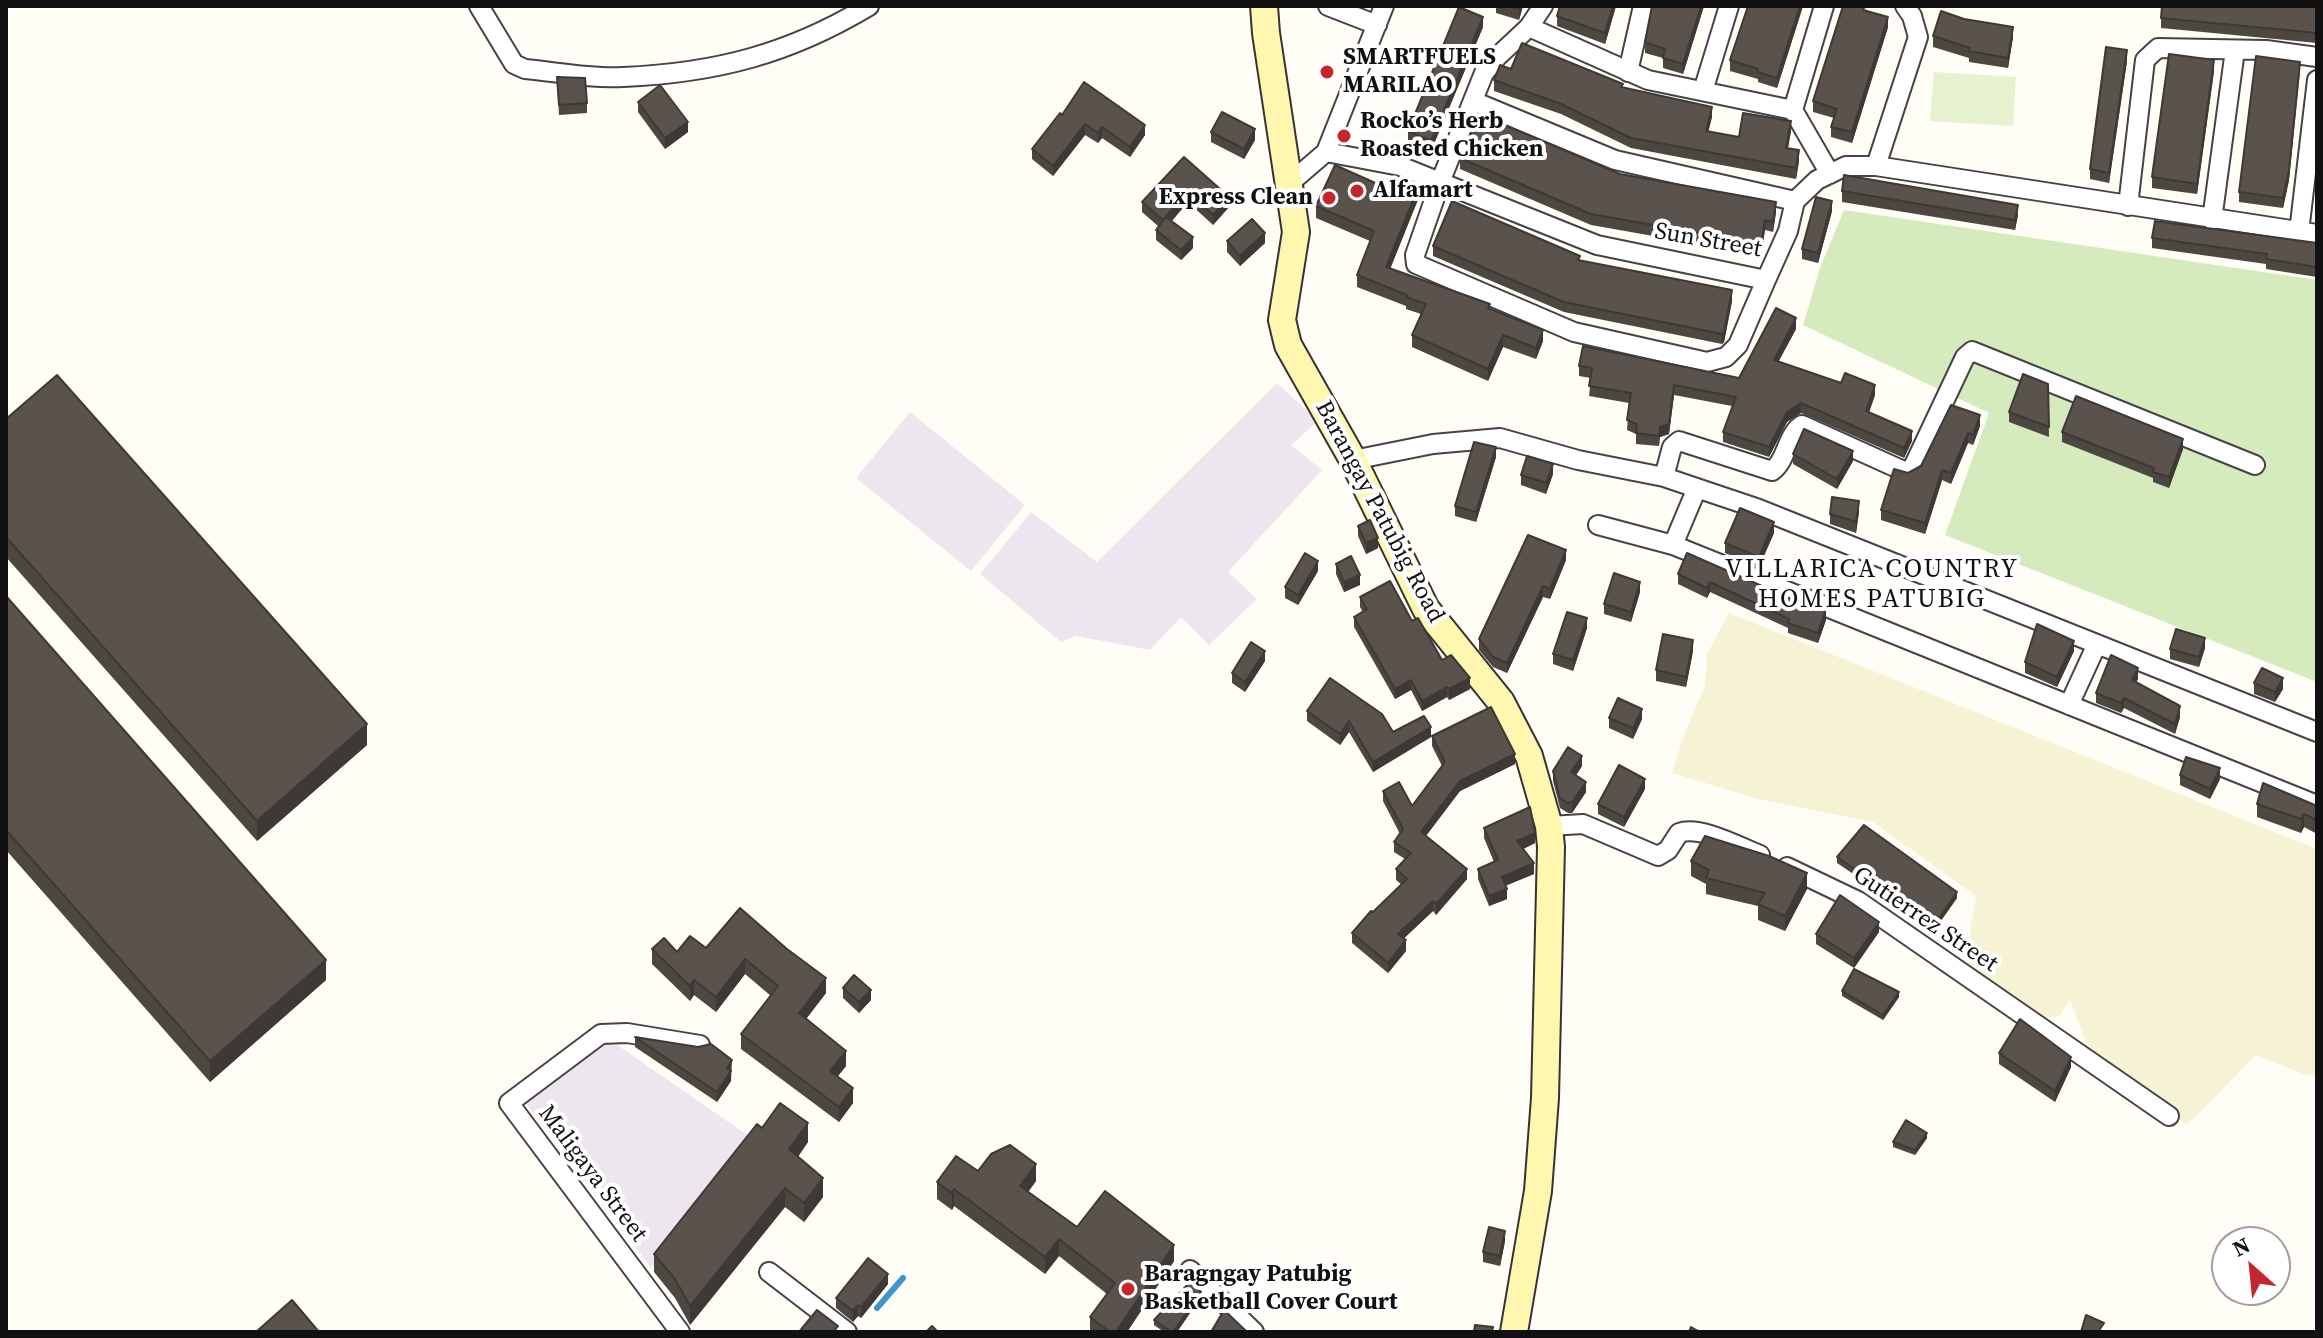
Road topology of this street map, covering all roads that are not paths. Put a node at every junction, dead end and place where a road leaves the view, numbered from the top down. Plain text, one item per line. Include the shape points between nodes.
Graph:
1 (479, 6) edge
2 (869, 6) edge
3 (1264, 6) edge
4 (1328, 6) edge
5 (1384, 6) edge
6 (1543, 6) edge
7 (1643, 6) edge
8 (1729, 6) edge
9 (1824, 6) edge
10 (1905, 6) edge
11 (1377, 25) junction
12 (1529, 27) junction
13 (2235, 50) junction
14 (2317, 57) edge
15 (1628, 72) junction
16 (2317, 80) edge
17 (1703, 91) junction
18 (1473, 101) junction
19 (1793, 110) junction
20 (1326, 152) junction
21 (1876, 166) junction
22 (1830, 174) junction
23 (1441, 180) junction
24 (1291, 182) junction
25 (1795, 201) junction
26 (2128, 206) junction
27 (2212, 220) junction
28 (2308, 233) edge
29 (1766, 280) junction
30 (1353, 460) junction
31 (2255, 465) dead end
32 (1664, 477) junction
33 (1697, 488) junction
34 (1598, 525) dead end
35 (1673, 545) junction
36 (2097, 644) junction
37 (2069, 705) junction
38 (2317, 732) edge
39 (2317, 805) edge
40 (1549, 826) junction
41 (700, 1045) edge
42 (2169, 1116) dead end
43 (1190, 1270) dead end
44 (769, 1272) dead end
45 (680, 1332) edge
46 (847, 1332) edge
47 (1254, 1332) edge
48 (1514, 1332) edge

1 - 2 street via 514,64 620,77 719,68 829,30
3 - 24 main road, Barangay Patubig Road
4 - 11 street
5 - 11 street
6 - 12 street
7 - 15 street
8 - 17 street
9 - 19 street
10 - 21 street via 1918,37
11 - 20 street
12 - 15 street
12 - 18 street via 1484,73
13 - 14 street
13 - 26 street via 2158,48 2145,60
13 - 27 street
15 - 17 street
16 - 28 street
17 - 19 street
18 - 23 street
18 - 25 street via 1615,160
19 - 22 street
20 - 23 street, Sun Street
20 - 24 street
21 - 22 street via 1846,166
21 - 26 street
22 - 25 street
23 - 29 street, Sun Street via 1597,245
23 - 29 street via 1416,264 1574,332 1707,362 1726,357 1738,345
24 - 30 main road, Barangay Patubig Road via 1296,232 1282,320 1288,345
25 - 29 street, Sun Street
26 - 27 street
27 - 28 street
30 - 32 street via 1500,438
30 - 40 main road, Barangay Patubig Road via 1426,609 1501,702 1529,756
31 - 32 street via 1972,351 1906,472 1802,425 1772,471 1679,441 1672,447
32 - 33 street
33 - 35 street
33 - 36 street
34 - 35 street
35 - 37 street
36 - 37 street
36 - 38 street
37 - 39 street
40 - 42 street, Gutierrez Street via 1583,824 1658,856 1679,833 1688,831 1716,837 1825,883
40 - 48 main road, Barangay Patubig Road via 1545,1098 1538,1191
41 - 45 street, Maligaya Street via 601,1034 509,1103
43 - 47 street
44 - 46 street

